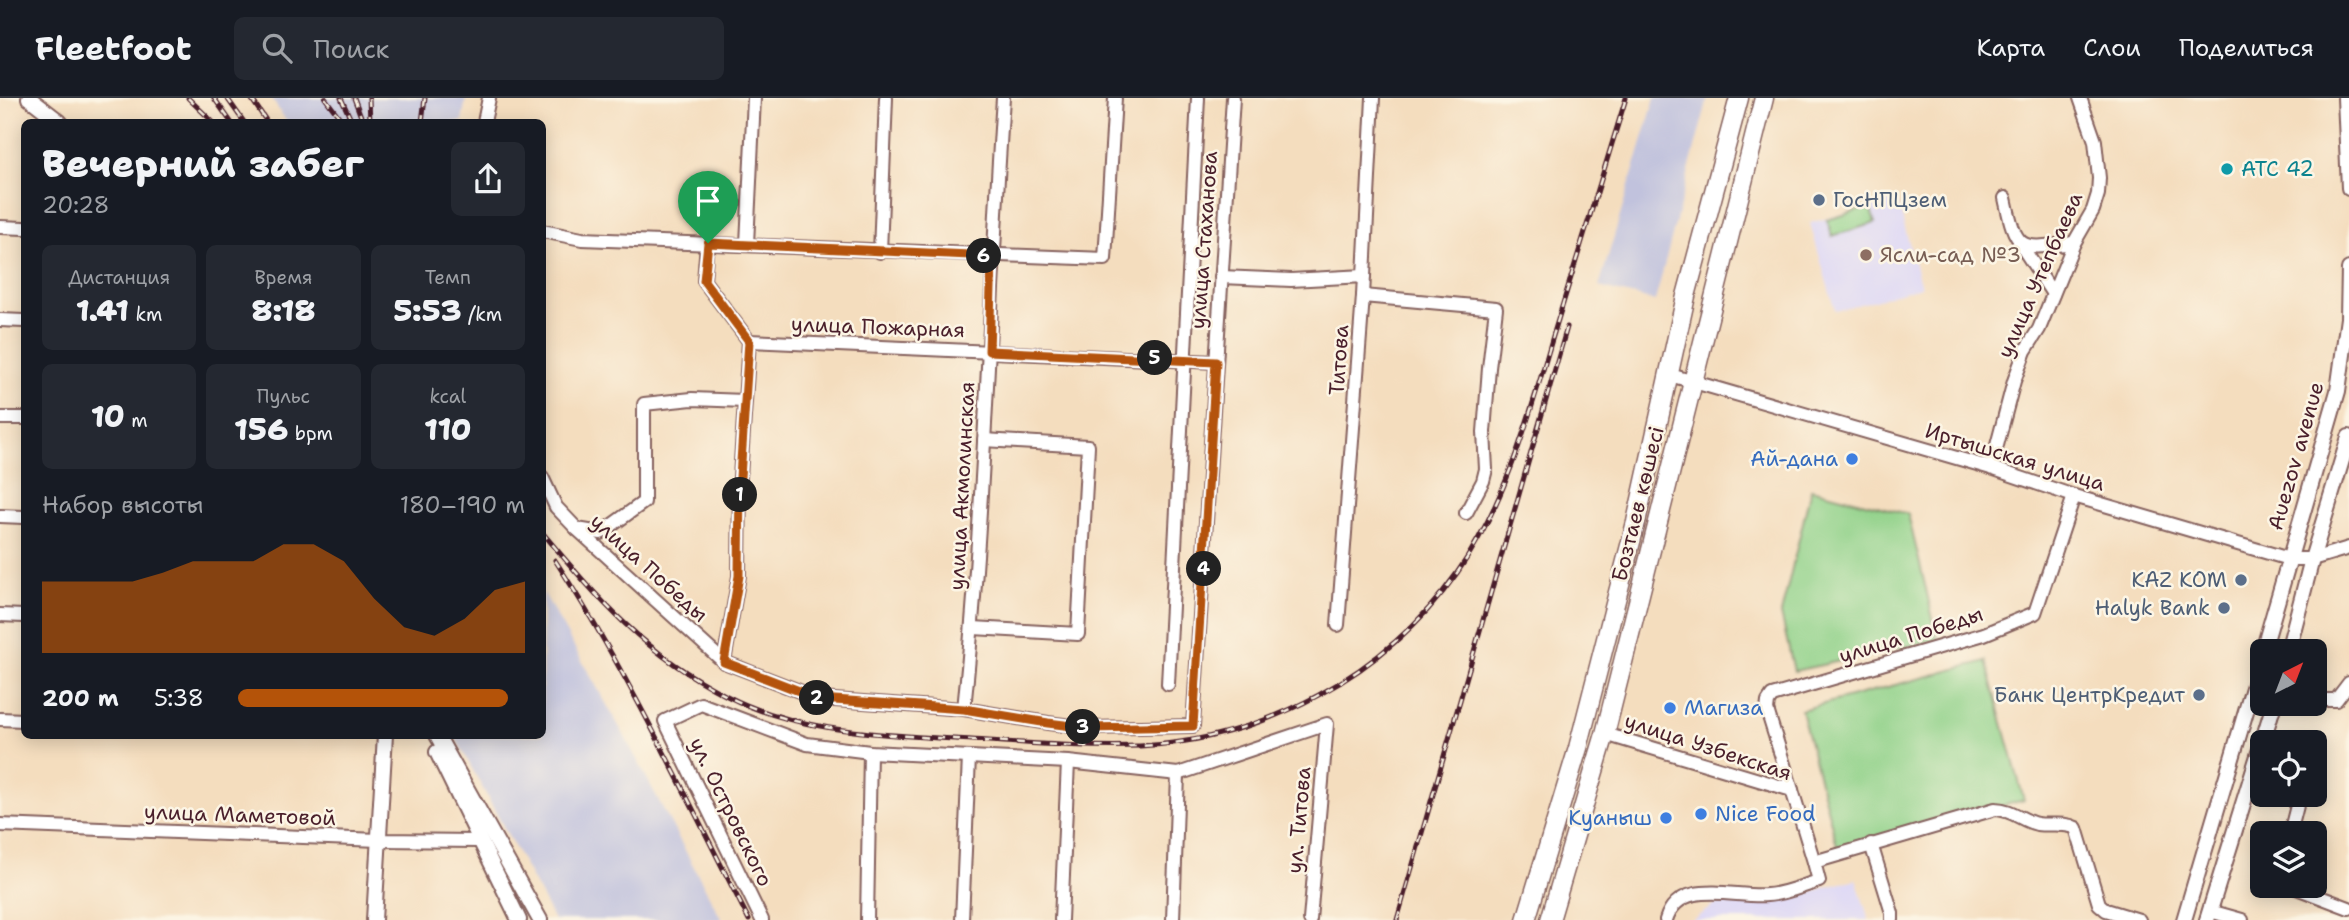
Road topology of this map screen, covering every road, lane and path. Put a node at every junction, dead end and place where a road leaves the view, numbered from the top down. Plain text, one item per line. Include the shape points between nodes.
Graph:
1 (29, 98) edge
2 (489, 98) edge
3 (754, 98) edge
4 (886, 98) edge
5 (1003, 98) edge
6 (1115, 98) edge
7 (1198, 98) edge
8 (1233, 98) edge
9 (1373, 98) edge
10 (1739, 98) edge
11 (1765, 98) edge
12 (2080, 98) edge
13 (2345, 98) edge
14 (56, 119) edge
15 (485, 119) edge
16 (2349, 188) edge
17 (2005, 198) dead end
18 (0, 227) edge
19 (21, 228) edge
20 (546, 232) edge
21 (2018, 241) junction
22 (708, 243) junction
23 (2074, 243) junction
24 (747, 244) junction
25 (880, 252) junction
26 (992, 256) junction
27 (2349, 269) edge
28 (1364, 276) junction
29 (1222, 277) junction
30 (2053, 294) junction
31 (1363, 296) junction
32 (0, 320) edge
33 (21, 321) edge
34 (749, 341) junction
35 (989, 351) junction
36 (1183, 360) junction
37 (1216, 362) junction
38 (1670, 375) junction
39 (1693, 380) junction
40 (745, 401) junction
41 (0, 418) edge
42 (21, 418) edge
43 (2349, 438) edge
44 (984, 440) junction
45 (1991, 468) junction
46 (546, 486) edge
47 (2074, 496) junction
48 (1466, 513) dead end
49 (0, 516) edge
50 (21, 517) edge
51 (577, 529) junction
52 (2349, 548) edge
53 (2289, 559) junction
54 (2312, 559) junction
55 (0, 615) edge
56 (21, 616) edge
57 (1338, 625) dead end
58 (973, 628) junction
59 (2267, 639) edge
60 (2291, 639) edge
61 (724, 662) junction
62 (2349, 683) edge
63 (1168, 684) dead end
64 (2250, 696) edge
65 (2328, 700) edge
66 (964, 709) junction
67 (0, 719) edge
68 (1194, 719) joint
69 (21, 720) edge
70 (1605, 733) junction
71 (385, 739) edge
72 (431, 739) edge
73 (439, 739) edge
74 (870, 752) junction
75 (969, 757) junction
76 (1068, 762) junction
77 (1178, 775) junction
78 (2250, 789) edge
79 (1792, 790) junction
80 (0, 825) edge
81 (379, 840) junction
82 (479, 841) junction
83 (1871, 844) junction
84 (1814, 862) junction
85 (2323, 898) edge
86 (2349, 908) edge
87 (2208, 915) edge
88 (374, 920) edge
89 (519, 920) edge
90 (540, 920) edge
91 (762, 920) edge
92 (867, 920) edge
93 (962, 920) edge
94 (1061, 920) edge
95 (1172, 920) edge
96 (1310, 920) edge
97 (1526, 920) edge
98 (1550, 920) edge
99 (1666, 920) edge
100 (1892, 920) edge
101 (2139, 920) edge
102 (2184, 920) edge
103 (2242, 920) edge

1 - 14 main road
2 - 15 street
3 - 24 street
4 - 25 street
5 - 26 street, улица Акмолинская
6 - 26 street via 1105,259
7 - 36 street
8 - 29 street, улица Стаханова
9 - 28 street, Титова
10 - 38 highway, Бозтаев көшесі via 1686,296
11 - 39 highway, Бозтаев көшесі
12 - 23 street, улица Утепбаева via 2095,141 2099,178 2093,210
13 - 16 main road
17 - 21 street
18 - 19 street
20 - 22 street via 582,239
21 - 23 street via 2036,247
21 - 30 street
22 - 24 street
22 - 34 street via 704,281
23 - 30 street, улица Утепбаева
24 - 25 street
25 - 26 street
26 - 35 street, улица Акмолинская
27 - 53 main road, Auezov avenue via 2338,391
28 - 29 street via 1312,280
28 - 31 street, Титова
29 - 37 street, улица Стаханова
30 - 45 street, улица Утепбаева via 2014,381
31 - 48 street via 1496,308 1484,432 1486,469
31 - 57 street, Титова
32 - 33 street
34 - 35 street, улица Пожарная
34 - 40 street
35 - 36 street, улица Пожарная
35 - 44 street, улица Акмолинская
36 - 37 street, улица Пожарная
36 - 63 street
37 - 68 street, улица Стаханова
38 - 39 street, Иртышская улица
38 - 97 highway, Бозтаев көшесі via 1569,785
39 - 45 street, Иртышская улица
39 - 70 highway, Бозтаев көшесі
40 - 51 street via 692,399 644,404 644,502 601,533
40 - 61 street via 739,576
41 - 42 street
43 - 54 main road
44 - 58 street, улица Акмолинская
44 - 58 street via 1088,446 1079,620 1078,634
45 - 47 street, Иртышская улица
46 - 51 street, улица Победы via 556,507
47 - 53 street, Иртышская улица
47 - 79 street, улица Победы via 2035,613 1984,634 1772,696 1767,710
49 - 50 street
51 - 61 street, улица Победы
52 - 54 street, Иртышская улица
53 - 54 street, Иртышская улица
53 - 59 main road, Auezov avenue
54 - 60 main road
55 - 56 street
58 - 66 street, улица Акмолинская
61 - 66 street, улица Победы via 820,699
62 - 65 street via 2336,700
64 - 102 main road, Auezov avenue
66 - 68 street, улица Победы via 1088,728 1190,727
67 - 69 street
70 - 79 street, улица Узбекская
70 - 98 highway, Бозтаев көшесі
71 - 81 main road
72 - 82 main road
73 - 90 main road
74 - 75 street
74 - 91 street, ул. Островского via 807,744 701,704 664,721
74 - 92 street
75 - 76 street
75 - 93 street
76 - 77 street
76 - 94 street
77 - 95 street
77 - 96 street, ул. Титова via 1326,724
78 - 87 main road
79 - 84 street, улица Узбекская
80 - 81 street, улица Маметовой
81 - 82 street, улица Маметовой
81 - 88 main road
82 - 89 main road
83 - 84 street
83 - 100 street
83 - 101 street via 1995,809 2036,824 2070,825 2077,828 2099,904
84 - 99 street via 1819,881 1766,895 1698,893 1671,907
85 - 86 street
87 - 103 street

